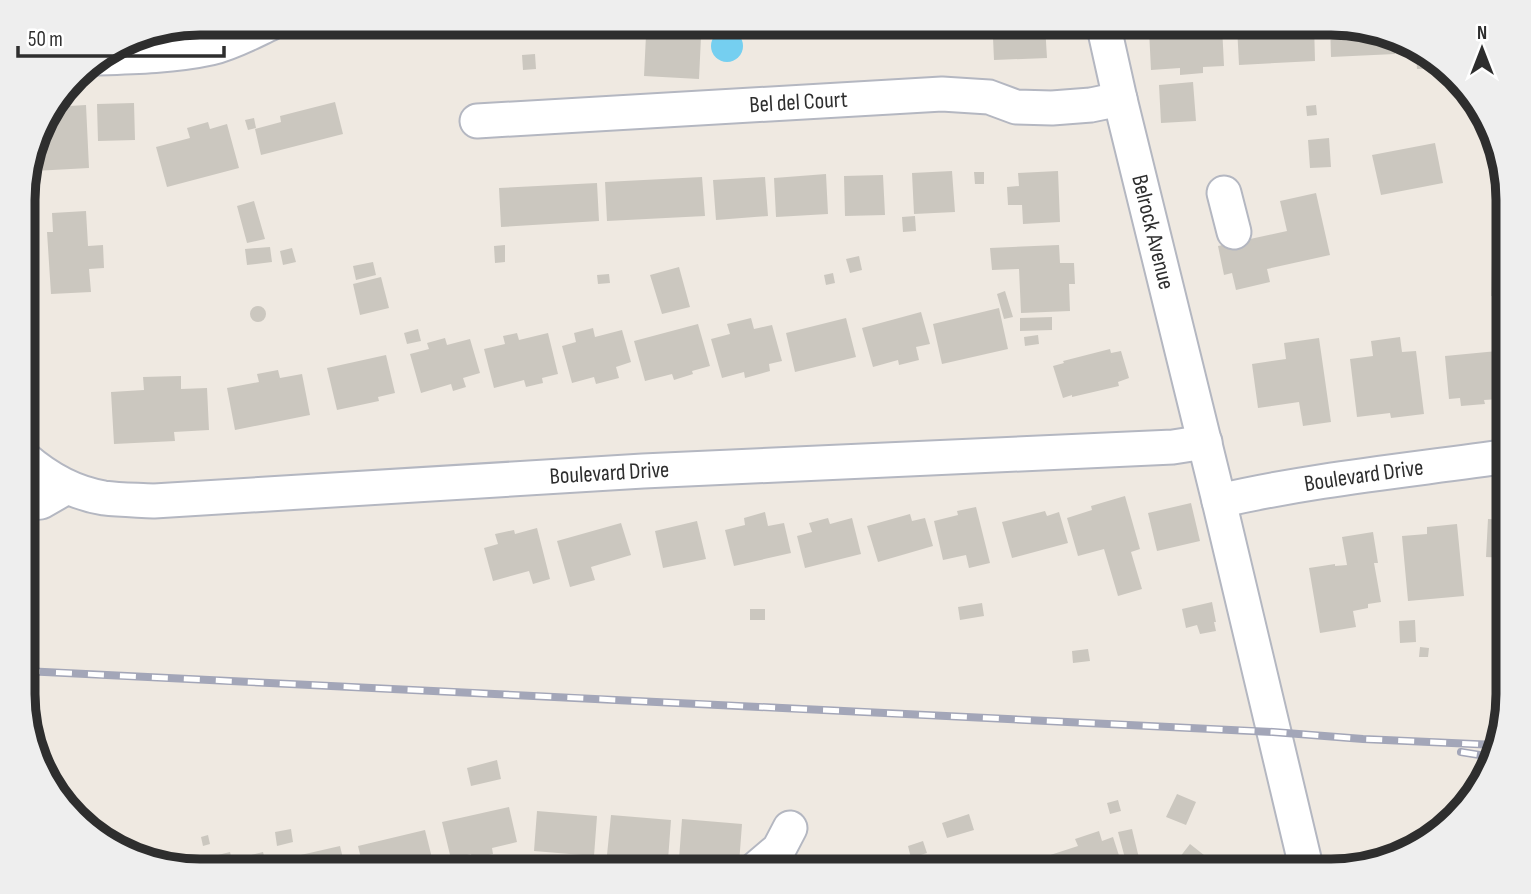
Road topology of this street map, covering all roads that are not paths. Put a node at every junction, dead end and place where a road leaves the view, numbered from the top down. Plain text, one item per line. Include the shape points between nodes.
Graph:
1 (247, 35) edge
2 (1106, 35) edge
3 (118, 57) edge
4 (1119, 99) junction
5 (477, 121) dead end
6 (1224, 193) dead end
7 (1234, 232) dead end
8 (1205, 442) junction
9 (1496, 458) edge
10 (35, 468) edge
11 (67, 487) junction
12 (1219, 501) junction
13 (35, 503) edge
14 (790, 828) dead end
15 (767, 859) edge
16 (1304, 859) edge

1 - 3 street via 212,48
2 - 4 street, Belrock Avenue
4 - 5 street, Bel del Court via 1091,105 1016,107 989,97 942,94
4 - 8 street, Belrock Avenue
6 - 7 street
8 - 11 street, Boulevard Drive via 154,502 102,498
8 - 12 street, Belrock Avenue
9 - 12 street, Boulevard Drive
10 - 11 street, Boulevard Drive
11 - 13 street
12 - 16 street
14 - 15 street via 779,849

